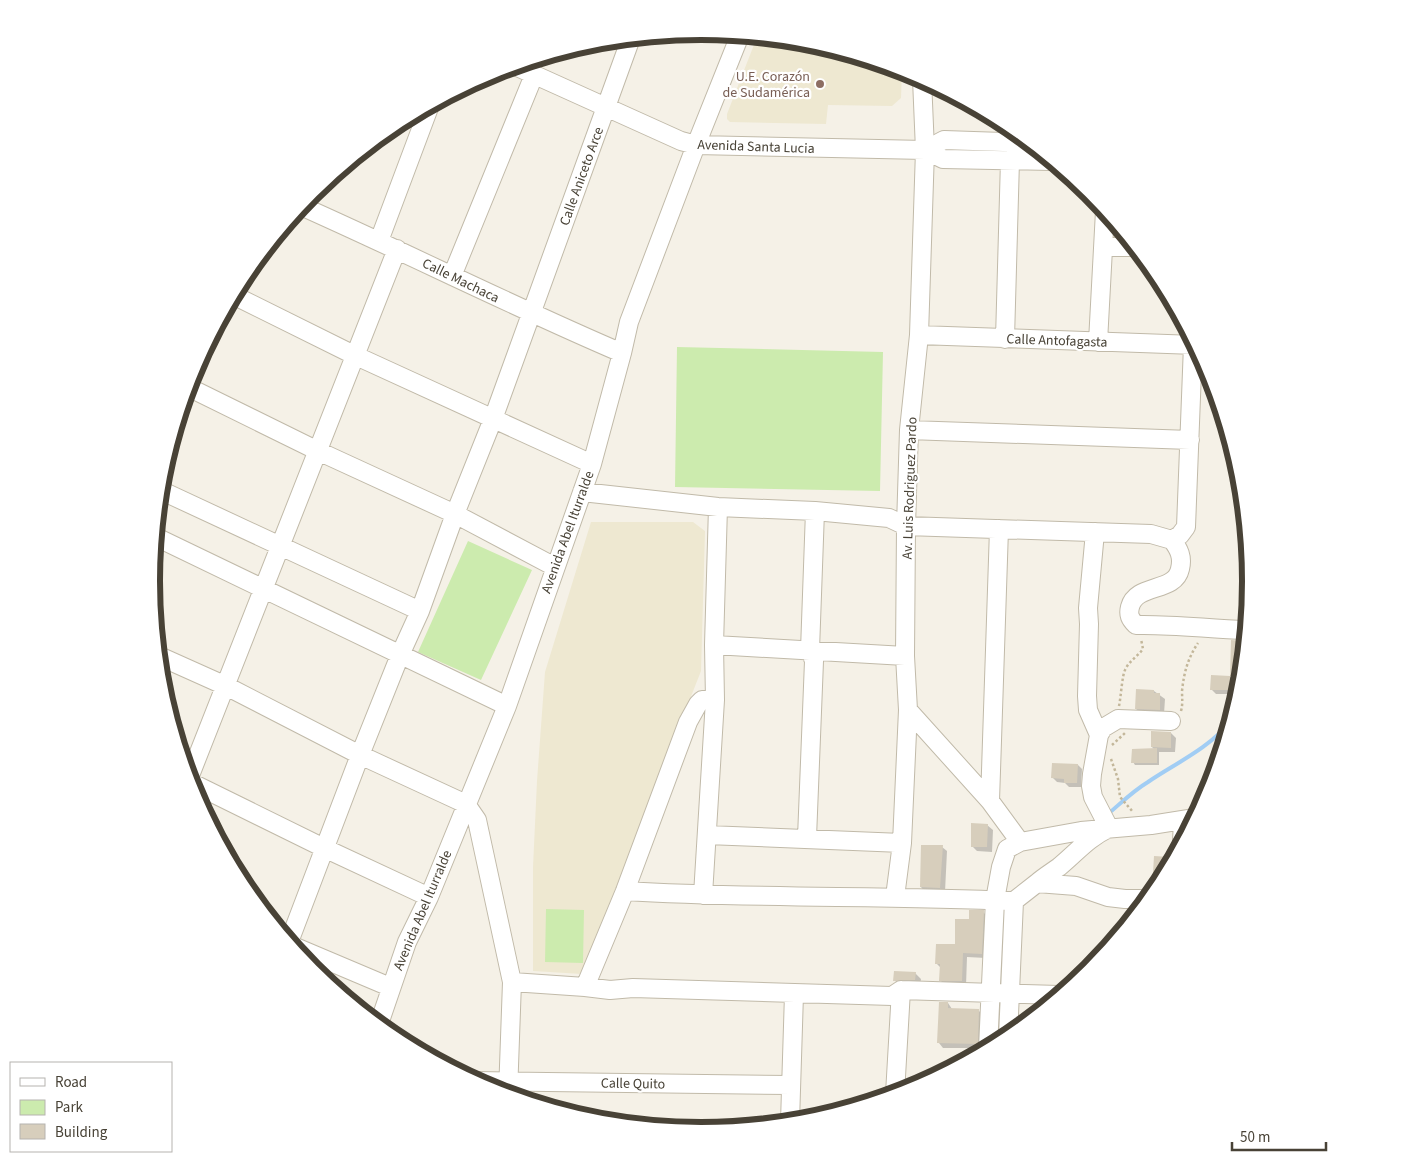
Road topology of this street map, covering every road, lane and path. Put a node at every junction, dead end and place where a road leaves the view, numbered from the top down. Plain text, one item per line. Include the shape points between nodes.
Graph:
1 (738, 41) edge
2 (628, 45) edge
3 (524, 70) edge
4 (534, 75) junction
5 (922, 88) edge
6 (606, 107) junction
7 (427, 115) edge
8 (1011, 143) edge
9 (696, 145) junction
10 (925, 150) junction
11 (1028, 151) edge
12 (308, 209) edge
13 (1104, 220) edge
14 (379, 241) junction
15 (1103, 247) junction
16 (1127, 248) edge
17 (397, 249) junction
18 (452, 276) junction
19 (239, 298) edge
20 (532, 315) junction
21 (919, 335) junction
22 (1005, 338) junction
23 (1098, 342) junction
24 (1187, 345) edge
25 (622, 353) junction
26 (354, 355) junction
27 (1193, 358) edge
28 (195, 390) edge
29 (493, 419) junction
30 (909, 430) junction
31 (1190, 440) junction
32 (318, 451) junction
33 (592, 464) junction
34 (582, 492) junction
35 (167, 493) edge
36 (718, 507) junction
37 (815, 511) junction
38 (455, 514) junction
39 (906, 526) junction
40 (999, 529) junction
41 (1095, 532) junction
42 (162, 540) edge
43 (1172, 540) junction
44 (281, 545) junction
45 (555, 567) junction
46 (264, 590) junction
47 (420, 611) junction
48 (1146, 624) junction
49 (1212, 629) junction
50 (1239, 630) edge
51 (714, 645) junction
52 (810, 650) junction
53 (400, 656) junction
54 (905, 656) junction
55 (166, 659) edge
56 (226, 686) junction
57 (715, 700) junction
58 (507, 706) junction
59 (908, 710) junction
60 (1112, 721) junction
61 (1171, 721) joint
62 (1129, 730) dead end
63 (1104, 742) junction
64 (1108, 754) dead end
65 (360, 756) junction
66 (193, 767) edge
67 (201, 787) edge
68 (990, 801) junction
69 (466, 804) junction
70 (1128, 807) dead end
71 (1186, 819) edge
72 (1109, 828) junction
73 (707, 835) junction
74 (807, 838) junction
75 (1020, 842) junction
76 (902, 843) junction
77 (324, 848) junction
78 (1037, 883) junction
79 (625, 891) junction
80 (703, 895) junction
81 (429, 897) junction
82 (895, 897) junction
83 (1138, 899) edge
84 (995, 900) junction
85 (1014, 901) junction
86 (292, 935) edge
87 (307, 952) edge
88 (512, 982) junction
89 (390, 987) junction
90 (585, 987) junction
91 (901, 990) junction
92 (1010, 993) junction
93 (794, 994) junction
94 (990, 994) junction
95 (1050, 995) edge
96 (381, 1017) edge
97 (1008, 1026) edge
98 (988, 1039) edge
99 (791, 1085) junction
100 (508, 1086) edge
101 (895, 1086) edge
102 (513, 1088) edge
103 (790, 1114) edge

1 - 9 street, Avenida Abel Iturralde
2 - 6 street, Calle Aniceto Arce
3 - 4 street, Avenida Santa Lucia
4 - 6 street, Avenida Santa Lucia
4 - 18 street
5 - 10 street, Av. Luis Rodriguez Pardo
6 - 9 street, Avenida Santa Lucia
6 - 20 street, Calle Aniceto Arce
7 - 14 street
8 - 10 street, Avenida Santa Lucia via 944,140
8 - 11 street, Avenida Santa Lucia
8 - 22 street
9 - 10 street, Avenida Santa Lucia
9 - 25 street, Avenida Abel Iturralde via 629,322
10 - 21 street, Av. Luis Rodriguez Pardo
12 - 14 street, Calle Machaca
13 - 15 street
14 - 17 street, Calle Machaca
15 - 16 street
15 - 23 street
17 - 18 street, Calle Machaca
17 - 26 street
18 - 20 street, Calle Machaca
19 - 26 street
20 - 25 street, Calle Machaca
20 - 29 street, Calle Aniceto Arce
21 - 22 street, Calle Antofagasta
21 - 30 street, Av. Luis Rodriguez Pardo
22 - 23 street, Calle Antofagasta
23 - 24 street, Calle Antofagasta
25 - 33 street, Avenida Abel Iturralde
26 - 29 street
26 - 32 street
27 - 31 street
28 - 32 street
29 - 33 street
29 - 38 street, Calle Aniceto Arce
30 - 31 street
30 - 39 street, Av. Luis Rodriguez Pardo
31 - 43 street via 1186,527
32 - 38 street
32 - 44 street
33 - 34 street, Avenida Abel Iturralde
34 - 36 street
34 - 45 street, Avenida Abel Iturralde
35 - 44 street
36 - 37 street
36 - 51 street
37 - 39 street via 889,518
37 - 52 street
38 - 45 street
38 - 47 street, Calle Aniceto Arce
39 - 40 street
39 - 54 street, Av. Luis Rodriguez Pardo
40 - 41 street
40 - 68 street
41 - 43 street via 1151,534
41 - 63 street via 1086,679 1088,710
42 - 46 street
43 - 48 street via 1182,561 1179,574 1164,585 1148,590 1130,604 1130,618 1136,625
44 - 46 street
44 - 47 street
45 - 58 street, Avenida Abel Iturralde
46 - 53 street
46 - 56 street
47 - 53 street, Calle Aniceto Arce
48 - 49 street
48 - 60 path via 1140,639 1142,649 1123,675 1121,697
49 - 50 street
49 - 61 path via 1199,642 1187,663 1183,705
51 - 52 street
51 - 57 street
52 - 54 street
52 - 74 street via 814,661
53 - 58 street
53 - 65 street, Calle Aniceto Arce
54 - 59 street, Av. Luis Rodriguez Pardo
55 - 56 street
56 - 65 street
56 - 66 street
57 - 73 street
57 - 79 street via 702,700 688,722
58 - 69 street, Avenida Abel Iturralde
59 - 68 street
59 - 76 street, Av. Luis Rodriguez Pardo
60 - 61 street
60 - 63 street via 1103,728
62 - 63 path
63 - 72 street via 1091,786 1099,812
64 - 70 path via 1118,779 1120,797
65 - 69 street
65 - 77 street, Calle Aniceto Arce
67 - 77 street
68 - 75 street
69 - 81 street, Avenida Abel Iturralde
69 - 88 street via 477,820
71 - 72 street
72 - 75 street
72 - 78 street via 1081,846
73 - 74 street
73 - 80 street
74 - 76 street
75 - 84 street via 1007,849
76 - 82 street, Av. Luis Rodriguez Pardo
77 - 81 street
77 - 86 street, Calle Aniceto Arce
78 - 83 street via 1076,886 1108,897
78 - 85 street
79 - 80 street
79 - 90 street
80 - 82 street
81 - 89 street, Avenida Abel Iturralde
82 - 84 street
84 - 85 street
84 - 94 street
85 - 92 street
87 - 89 street
88 - 90 street
88 - 100 street
89 - 96 street, Avenida Abel Iturralde
90 - 93 street
91 - 93 street via 892,996
91 - 94 street
91 - 101 street
92 - 94 street
92 - 95 street
92 - 97 street
93 - 99 street
94 - 98 street
99 - 102 street, Calle Quito
99 - 103 street

